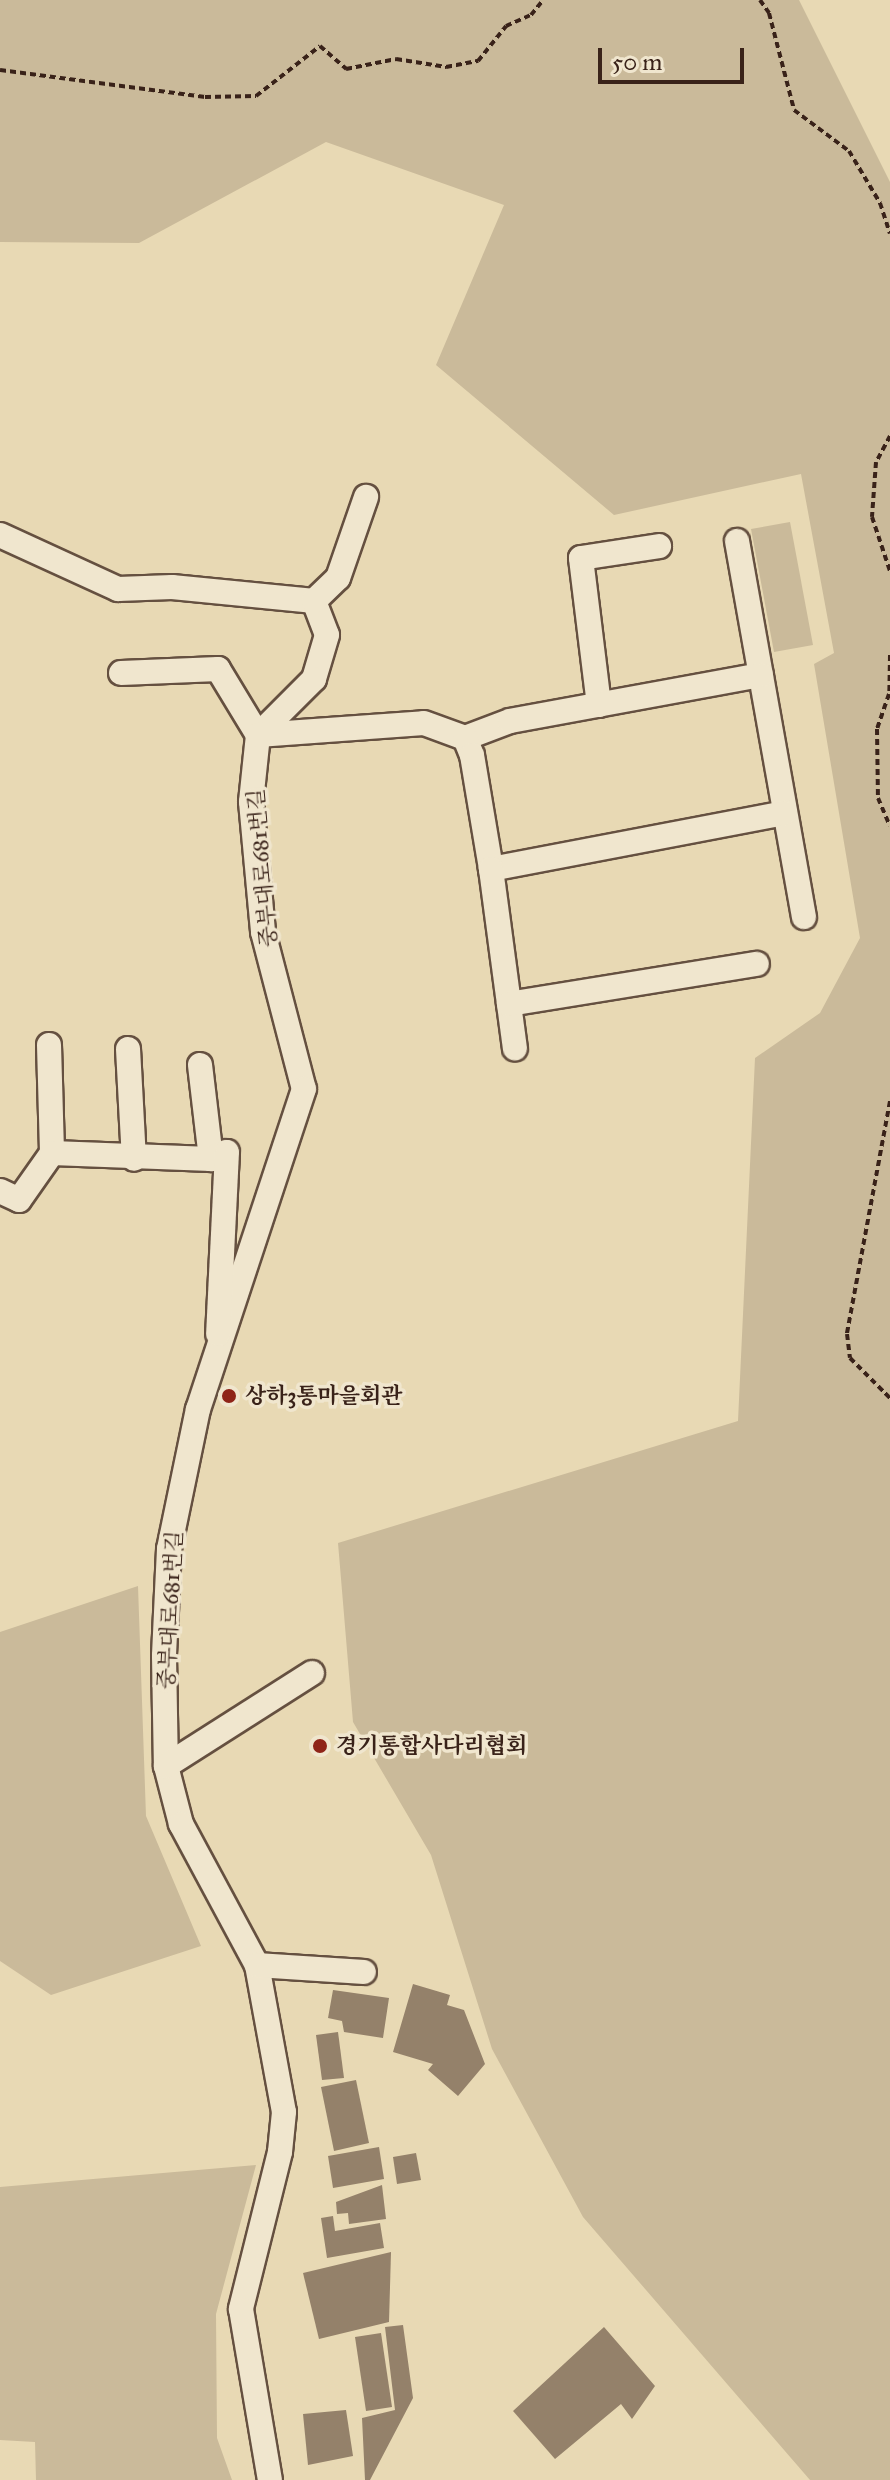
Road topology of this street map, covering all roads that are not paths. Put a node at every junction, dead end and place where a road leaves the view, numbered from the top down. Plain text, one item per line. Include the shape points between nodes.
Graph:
1 (366, 497) dead end
2 (0, 535) edge
3 (737, 541) dead end
4 (659, 546) dead end
5 (314, 601) junction
6 (121, 673) dead end
7 (761, 675) junction
8 (599, 705) junction
9 (258, 735) junction
10 (465, 738) junction
11 (785, 813) junction
12 (491, 869) junction
13 (804, 917) dead end
14 (757, 964) dead end
15 (509, 1004) junction
16 (49, 1045) dead end
17 (515, 1048) dead end
18 (128, 1049) dead end
19 (200, 1065) dead end
20 (52, 1153) junction
21 (134, 1159) junction
22 (211, 1159) junction
23 (0, 1191) edge
24 (219, 1347) junction
25 (312, 1673) dead end
26 (166, 1766) junction
27 (257, 1965) junction
28 (364, 1972) dead end
29 (270, 2480) edge

1 - 5 street via 338,578
2 - 5 street via 118,589 172,587
3 - 7 street
4 - 8 street via 581,558
5 - 9 street via 327,635 314,679
6 - 9 street via 218,669
7 - 8 street
7 - 11 street
8 - 10 street via 510,721
9 - 10 street via 424,723
9 - 24 street, 중부대로681번길 via 251,802 263,932 304,1089
10 - 12 street
11 - 12 street
11 - 13 street
12 - 15 street
14 - 15 street
15 - 17 street
16 - 20 street
18 - 21 street
19 - 22 street
20 - 21 street
20 - 23 street via 19,1200
21 - 22 street
22 - 24 street via 227,1152 216,1292
24 - 26 street, 중부대로681번길 via 198,1409 169,1549
25 - 26 street
26 - 27 street, 중부대로681번길 via 181,1824
27 - 28 street
27 - 29 street, 중부대로681번길 via 284,2112 280,2152 241,2309

